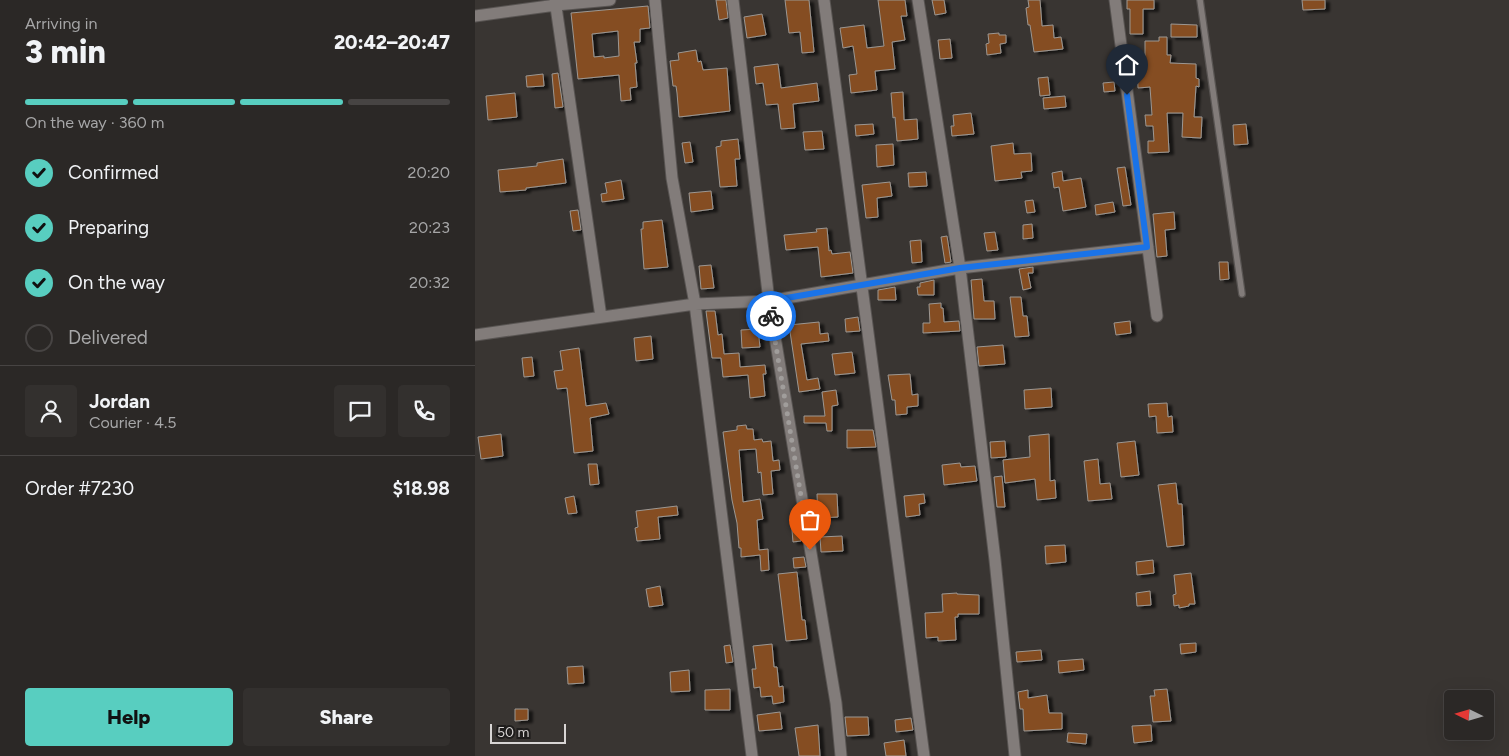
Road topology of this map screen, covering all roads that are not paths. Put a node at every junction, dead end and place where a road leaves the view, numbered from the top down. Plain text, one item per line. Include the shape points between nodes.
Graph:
1 (610, 0) edge
2 (655, 0) edge
3 (733, 0) edge
4 (824, 0) edge
5 (918, 0) edge
6 (1115, 0) edge
7 (1200, 0) edge
8 (555, 3) edge
9 (475, 16) edge
10 (1147, 247) junction
11 (960, 268) junction
12 (861, 285) junction
13 (1242, 294) dead end
14 (769, 301) junction
15 (695, 304) junction
16 (1157, 316) dead end
17 (601, 317) junction
18 (475, 335) edge
19 (751, 756) edge
20 (841, 756) edge
21 (924, 756) edge
22 (1015, 756) edge

1 - 8 street
2 - 15 street via 672,178
3 - 14 street
4 - 12 street
5 - 11 street
6 - 10 street
7 - 13 lane
8 - 9 street
8 - 17 street
10 - 11 street
10 - 16 street
11 - 12 street
11 - 22 street
12 - 14 street
12 - 21 street
14 - 15 street
14 - 20 street via 836,703
15 - 17 street
15 - 19 street
17 - 18 street

